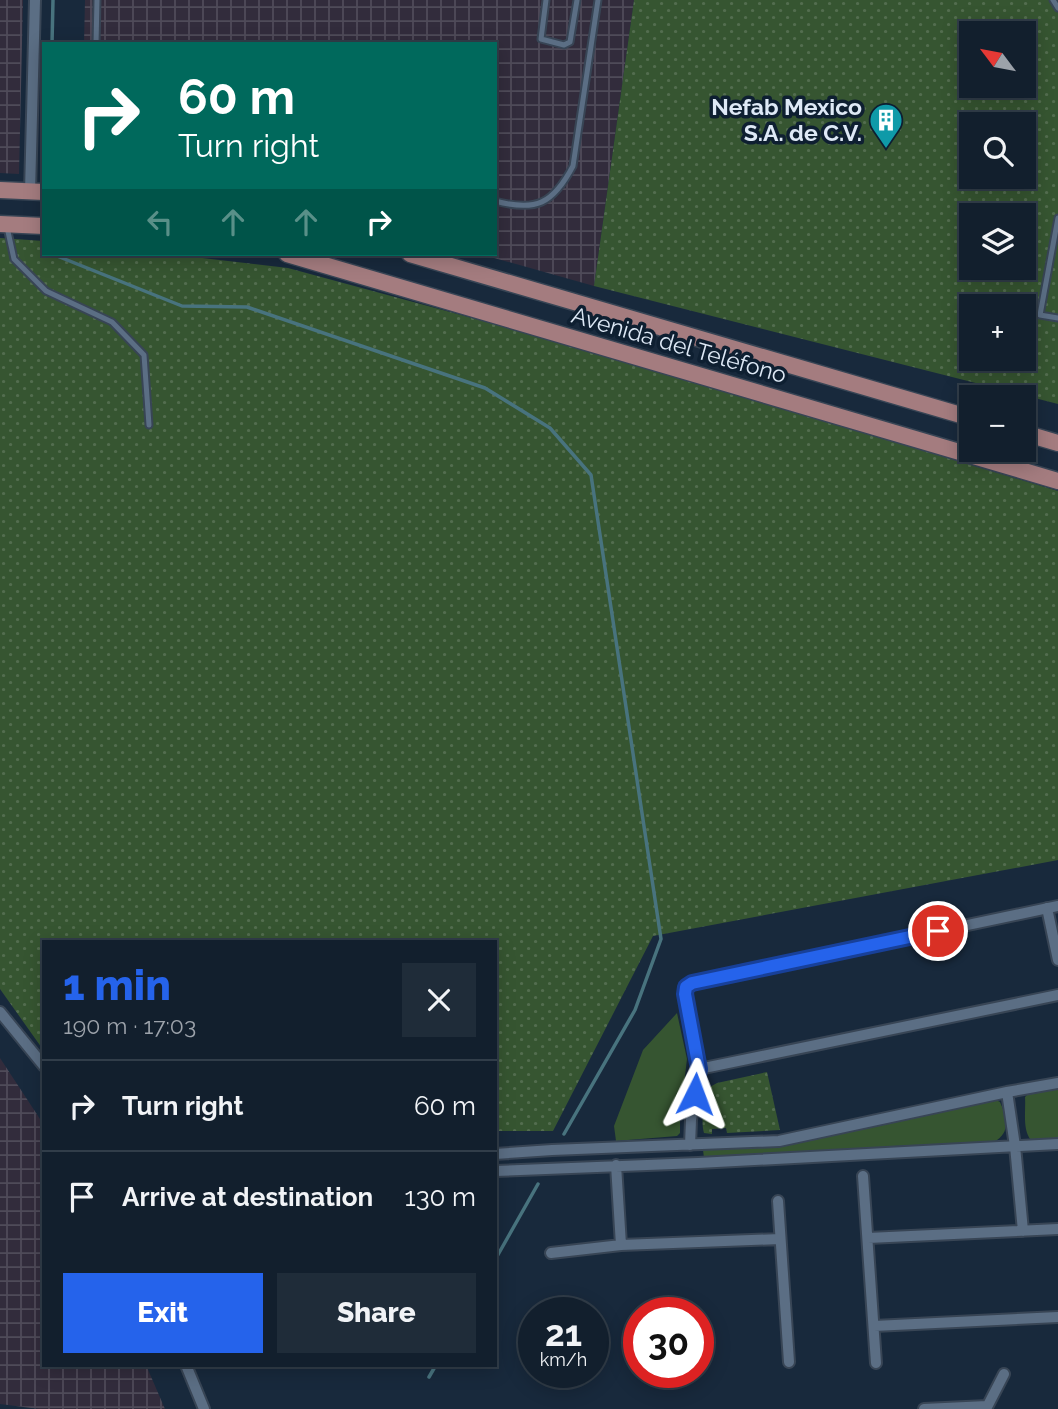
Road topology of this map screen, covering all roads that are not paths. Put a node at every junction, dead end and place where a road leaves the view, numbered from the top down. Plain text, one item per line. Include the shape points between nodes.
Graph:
1 (35, 0) edge
2 (97, 0) edge
3 (546, 0) edge
4 (577, 0) edge
5 (598, 0) edge
6 (1053, 0) edge
7 (1058, 8) edge
8 (96, 42) edge
9 (0, 190) edge
10 (37, 192) edge
11 (497, 202) edge
12 (1058, 218) edge
13 (3, 224) edge
14 (42, 226) edge
15 (294, 256) edge
16 (417, 256) edge
17 (1058, 318) edge
18 (959, 414) edge
19 (149, 425) dead end
20 (1036, 437) edge
21 (1058, 443) edge
22 (1058, 481) edge
23 (1053, 907) edge
24 (1058, 960) edge
25 (1058, 995) edge
26 (0, 1012) edge
27 (42, 1063) edge
28 (699, 1069) junction
29 (1058, 1083) edge
30 (1007, 1092) junction
31 (1058, 1144) edge
32 (694, 1145) junction
33 (1016, 1146) junction
34 (589, 1149) junction
35 (497, 1154) edge
36 (698, 1163) junction
37 (616, 1165) junction
38 (589, 1166) junction
39 (497, 1171) edge
40 (863, 1176) dead end
41 (778, 1201) dead end
42 (1058, 1230) edge
43 (1023, 1231) junction
44 (868, 1238) junction
45 (780, 1239) junction
46 (621, 1245) junction
47 (551, 1253) dead end
48 (1058, 1317) edge
49 (874, 1326) junction
50 (789, 1362) dead end
51 (876, 1363) dead end
52 (187, 1367) edge
53 (1004, 1374) dead end
54 (986, 1407) edge
55 (204, 1409) edge
56 (923, 1409) edge

1 - 10 street
2 - 8 lane
3 - 4 lane via 541,39 564,45 570,42
5 - 11 lane via 573,166 552,196 536,205
6 - 7 lane
9 - 10 main road
12 - 17 lane via 1040,315
13 - 14 main road
13 - 19 lane via 14,259 46,291 112,322 144,355
15 - 22 main road, Avenida del Teléfono
16 - 18 main road, Avenida del Teléfono
20 - 21 main road
23 - 24 street
23 - 28 street via 692,983 685,994
25 - 28 street
26 - 27 street
28 - 32 street via 691,1119
29 - 30 street
30 - 32 street via 779,1141
30 - 33 street
31 - 33 street
32 - 34 street
32 - 36 street
33 - 36 street
33 - 43 street
34 - 35 street
34 - 38 street
36 - 37 street
37 - 38 street
37 - 46 street
38 - 39 street
40 - 44 street
41 - 45 street
42 - 43 street
43 - 44 street
44 - 49 street
45 - 46 street
45 - 50 street
46 - 47 street
48 - 49 street
49 - 51 street
52 - 55 street
53 - 54 street
54 - 56 street

